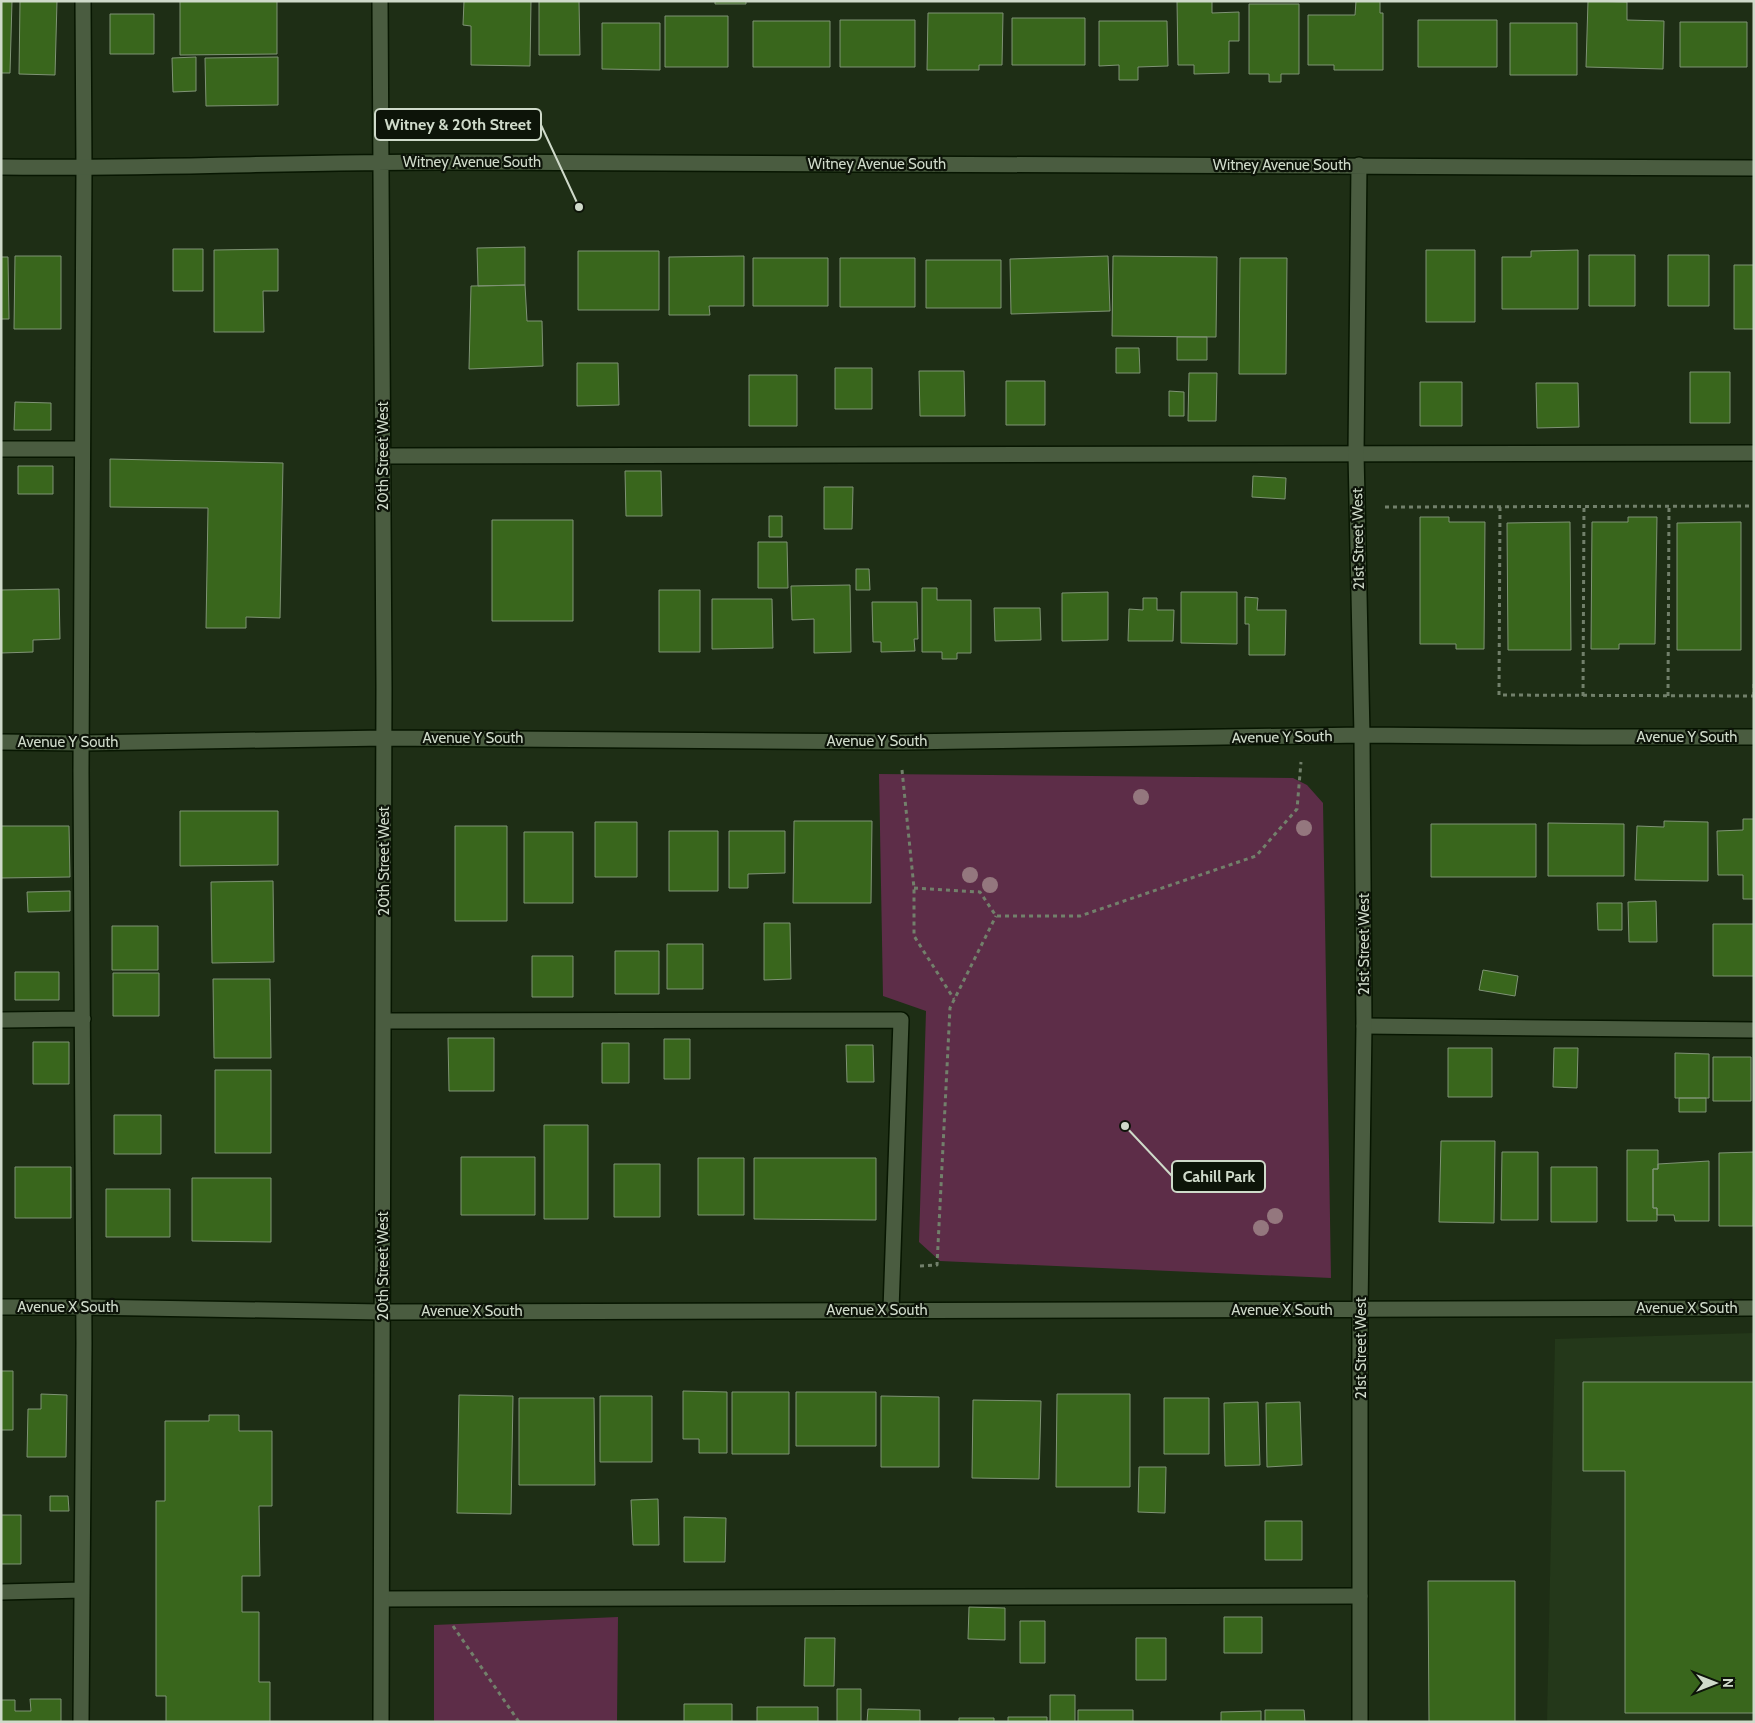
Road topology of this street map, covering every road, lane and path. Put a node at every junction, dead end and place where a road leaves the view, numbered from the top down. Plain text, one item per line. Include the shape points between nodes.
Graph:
1 (84, 1) edge
2 (380, 1) edge
3 (382, 162) junction
4 (1359, 165) junction
5 (1, 167) edge
6 (84, 168) junction
7 (1754, 168) edge
8 (1, 449) edge
9 (82, 450) junction
10 (1356, 452) junction
11 (1754, 452) edge
12 (384, 456) junction
13 (1500, 506) junction
14 (1584, 506) junction
15 (1669, 506) junction
16 (1754, 506) edge
17 (1357, 507) junction
18 (1754, 684) edge
19 (1583, 696) junction
20 (1668, 696) junction
21 (1754, 696) edge
22 (1362, 735) junction
23 (1301, 737) junction
24 (1754, 737) edge
25 (384, 738) junction
26 (1, 742) edge
27 (81, 743) junction
28 (902, 771) dead end
29 (914, 888) junction
30 (996, 916) junction
31 (954, 999) junction
32 (83, 1018) junction
33 (1, 1020) edge
34 (384, 1021) junction
35 (1364, 1026) junction
36 (1754, 1030) edge
37 (893, 1267) junction
38 (1, 1307) edge
39 (84, 1307) junction
40 (1754, 1308) edge
41 (891, 1310) junction
42 (1360, 1310) junction
43 (382, 1312) junction
44 (82, 1590) junction
45 (1, 1592) edge
46 (1360, 1596) junction
47 (435, 1598) junction
48 (382, 1599) junction
49 (81, 1722) edge
50 (381, 1722) edge
51 (519, 1722) edge
52 (1360, 1722) edge

1 - 6 street
2 - 3 street, 20th Street West
3 - 4 street, Witney Avenue South
3 - 6 street, Witney Avenue South
3 - 12 street, 20th Street West
4 - 7 street, Witney Avenue South
4 - 10 street, 21st Street West
5 - 6 street, Witney Avenue South
6 - 9 street
8 - 9 street
9 - 27 street
10 - 11 street
10 - 12 street
10 - 17 street, 21st Street West
12 - 25 street, 20th Street West
13 - 14 path
13 - 17 path
13 - 19 path via 1499,695
14 - 15 path
14 - 19 path
15 - 16 path
15 - 20 path
17 - 22 street, 21st Street West
18 - 21 path
19 - 20 path
20 - 21 path
22 - 23 street, Avenue Y South
22 - 24 street, Avenue Y South
22 - 35 street, 21st Street West
23 - 25 street, Avenue Y South via 902,742
23 - 30 path via 1297,809 1256,856 1080,916
25 - 27 street, Avenue Y South
25 - 34 street, 20th Street West
26 - 27 street, Avenue Y South
27 - 32 street
28 - 29 path
29 - 30 path via 980,892
29 - 31 path via 914,936
30 - 31 path
31 - 37 path via 950,1008 937,1265
32 - 33 street
32 - 39 street
34 - 37 street via 901,1020
34 - 43 street, 20th Street West
35 - 36 street
35 - 42 street, 21st Street West
37 - 41 street
38 - 39 street, Avenue X South
39 - 43 street, Avenue X South
39 - 44 street
40 - 42 street, Avenue X South
41 - 42 street, Avenue X South
41 - 43 street, Avenue X South
42 - 46 street, 21st Street West
43 - 48 street, 20th Street West
44 - 45 street
44 - 49 street
46 - 47 street
46 - 52 street, 21st Street West
47 - 48 street
47 - 51 path
48 - 50 street, 20th Street West

